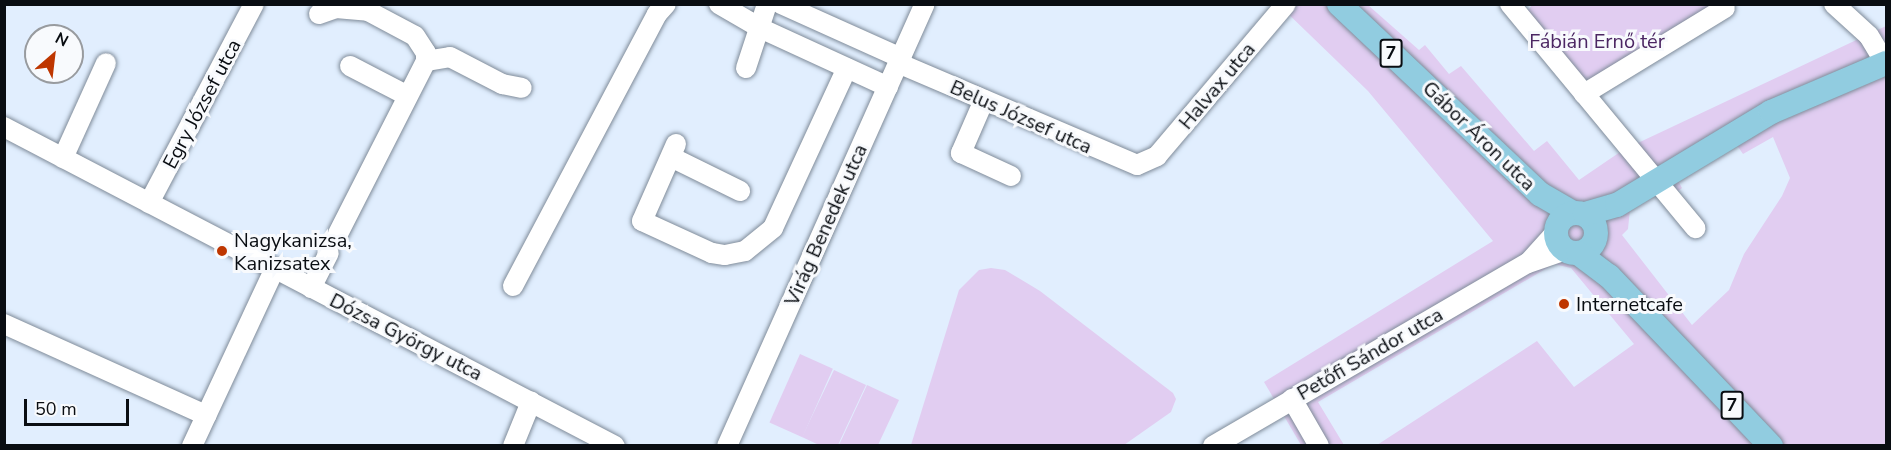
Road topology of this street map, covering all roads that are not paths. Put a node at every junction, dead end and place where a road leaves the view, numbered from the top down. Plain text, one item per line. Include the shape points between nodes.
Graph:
1 (254, 4) edge
2 (666, 4) edge
3 (719, 4) edge
4 (767, 4) edge
5 (781, 4) edge
6 (925, 4) edge
7 (1286, 4) edge
8 (1339, 4) edge
9 (1510, 4) edge
10 (1834, 4) edge
11 (1725, 8) dead end
12 (825, 13) edge
13 (319, 14) dead end
14 (760, 28) junction
15 (415, 36) junction
16 (450, 57) junction
17 (426, 60) junction
18 (900, 60) junction
19 (106, 63) dead end
20 (1886, 63) edge
21 (350, 66) dead end
22 (746, 68) dead end
23 (847, 68) junction
24 (888, 87) junction
25 (522, 88) dead end
26 (1584, 94) junction
27 (408, 96) junction
28 (984, 100) junction
29 (4, 127) edge
30 (63, 158) junction
31 (1145, 164) joint
32 (1011, 176) dead end
33 (1658, 182) junction
34 (740, 191) dead end
35 (149, 202) junction
36 (1695, 228) dead end
37 (1575, 233) junction
38 (338, 234) dead end
39 (329, 253) dead end
40 (274, 268) junction
41 (513, 286) dead end
42 (311, 288) junction
43 (4, 324) edge
44 (1292, 399) junction
45 (531, 402) junction
46 (206, 415) junction
47 (192, 446) edge
48 (513, 446) edge
49 (615, 446) edge
50 (728, 446) edge
51 (1213, 446) edge
52 (1319, 446) edge
53 (1771, 446) edge

1 - 35 street, Egry József utca
2 - 41 street via 657,14
3 - 14 street
4 - 14 street
5 - 12 street, Belus József utca
6 - 18 street, Virág Benedek utca
7 - 31 street, Halvax utca via 1157,156
8 - 37 main road, Gábor Áron utca / 7 via 1540,194
9 - 26 street
10 - 20 street via 1869,36
11 - 26 street
12 - 18 street, Belus József utca
13 - 15 street via 336,8 368,11
14 - 22 street
14 - 23 street
15 - 16 street
15 - 17 street via 424,46
16 - 17 street
16 - 25 street via 502,84
17 - 27 street
18 - 24 street, Virág Benedek utca
18 - 28 street, Belus József utca
19 - 30 street
20 - 33 main road via 1771,112
21 - 27 street
23 - 24 street
23 - 34 street via 773,228 753,247 719,255 642,221 674,151
24 - 50 street, Virág Benedek utca
26 - 33 street
27 - 38 street
28 - 31 street, Belus József utca via 1128,164
28 - 32 street via 962,153
29 - 30 street, Dózsa György utca
30 - 35 street, Dózsa György utca
33 - 36 street
33 - 37 main road
35 - 40 street, Dózsa György utca
37 - 44 street, Petőfi Sándor utca
37 - 53 main road, Gábor Áron utca / 7 via 1609,276
39 - 42 street
40 - 42 street, Dózsa György utca
40 - 46 street
42 - 45 street, Dózsa György utca
43 - 46 street
44 - 51 street, Petőfi Sándor utca
44 - 52 street
45 - 48 street
45 - 49 street, Dózsa György utca
46 - 47 street

